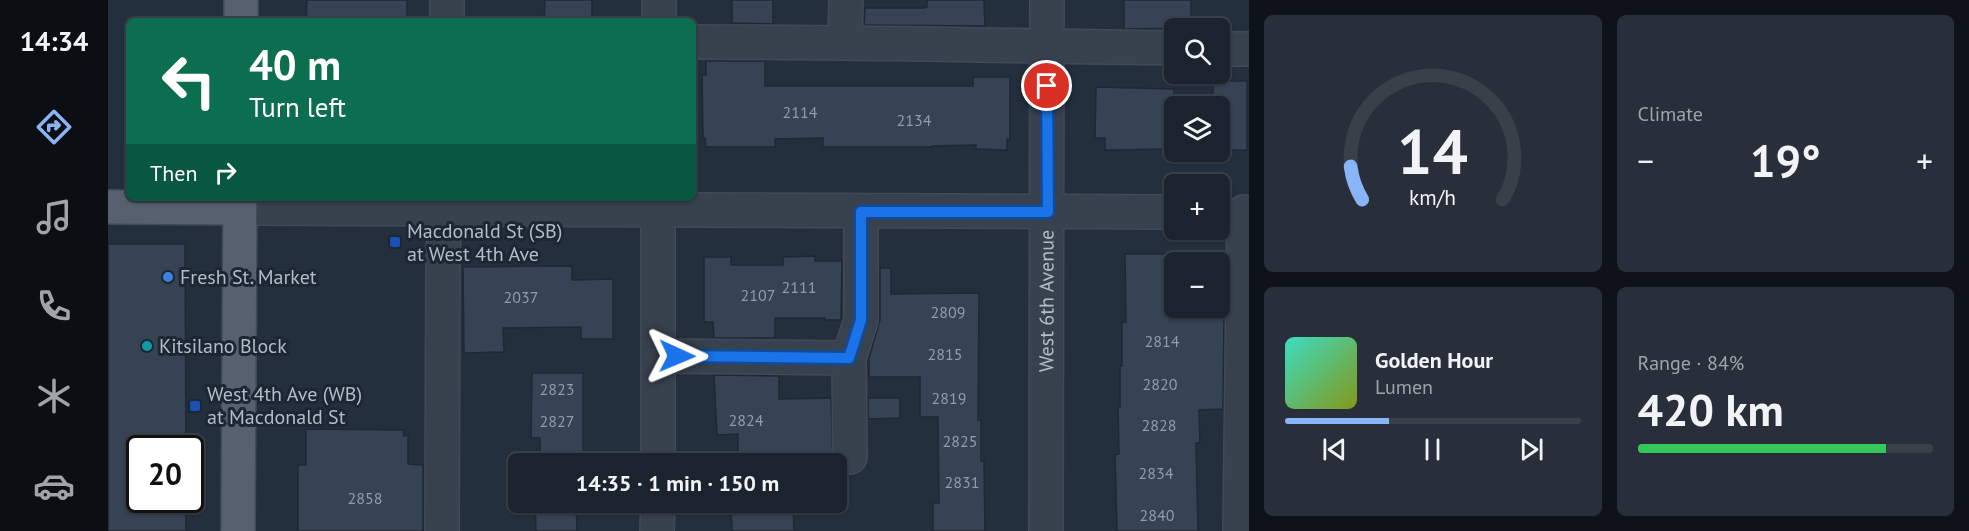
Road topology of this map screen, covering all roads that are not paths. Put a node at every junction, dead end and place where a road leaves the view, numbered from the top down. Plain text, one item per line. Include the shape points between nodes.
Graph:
1 (241, 0) edge
2 (447, 0) edge
3 (659, 0) edge
4 (846, 0) edge
5 (1047, 0) edge
6 (240, 18) edge
7 (447, 18) edge
8 (659, 18) edge
9 (696, 42) edge
10 (845, 42) junction
11 (1047, 46) junction
12 (1164, 48) edge
13 (1230, 49) edge
14 (1249, 49) edge
15 (239, 203) edge
16 (446, 203) edge
17 (658, 204) edge
18 (108, 207) edge
19 (861, 212) junction
20 (1048, 212) junction
21 (1164, 212) edge
22 (1238, 212) edge
23 (659, 356) junction
24 (849, 358) junction
25 (658, 453) edge
26 (850, 457) dead end
27 (658, 513) edge
28 (238, 531) edge
29 (442, 531) edge
30 (657, 531) edge
31 (1046, 531) edge
32 (1240, 531) edge

1 - 6 main road
2 - 7 street
3 - 8 street
4 - 10 street
5 - 11 street, West 6th Avenue
9 - 10 street
10 - 11 street
11 - 12 street
11 - 20 street, West 6th Avenue
13 - 14 street
15 - 16 street
15 - 18 main road
15 - 28 main road
16 - 17 street
16 - 29 street
17 - 19 street
17 - 23 street
19 - 20 street
19 - 24 street via 861,320
20 - 21 street
20 - 31 street, West 6th Avenue
22 - 32 street
23 - 24 street
23 - 25 street
24 - 26 street
27 - 30 street

